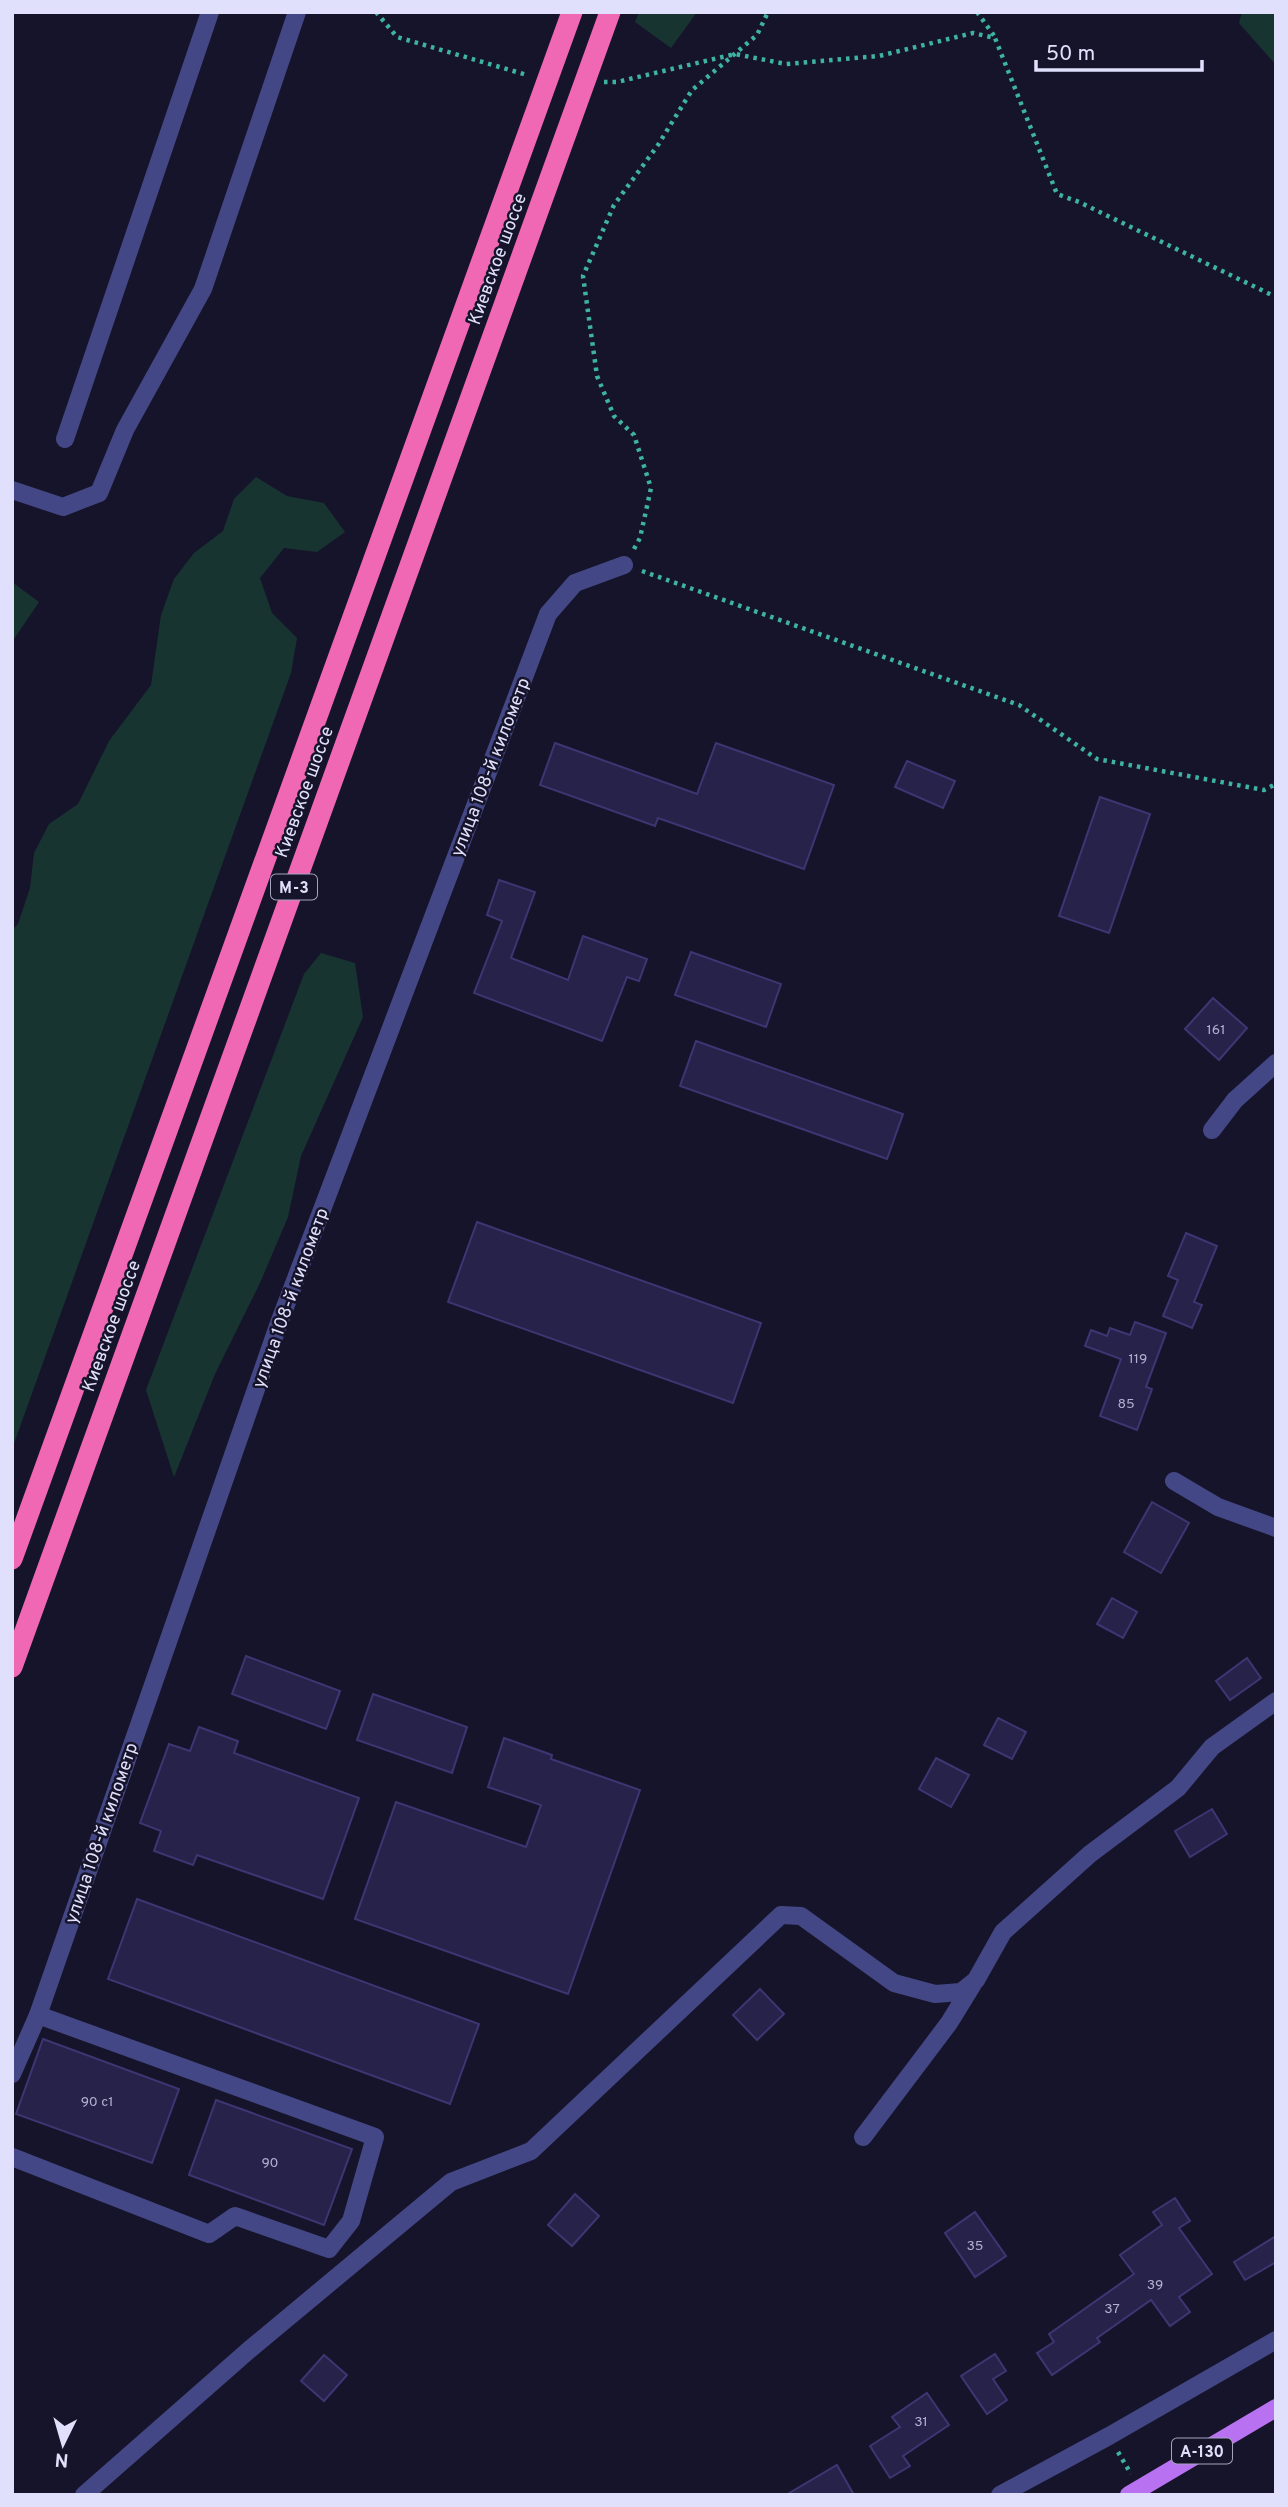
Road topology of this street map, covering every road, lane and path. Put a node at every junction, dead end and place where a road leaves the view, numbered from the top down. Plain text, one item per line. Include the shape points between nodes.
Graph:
1 (210, 12) edge
2 (297, 12) edge
3 (768, 12) edge
4 (978, 12) edge
5 (607, 20) edge
6 (568, 21) edge
7 (995, 38) junction
8 (735, 54) junction
9 (1276, 297) edge
10 (65, 439) dead end
11 (12, 490) edge
12 (624, 565) junction
13 (1276, 784) edge
14 (1276, 1063) edge
15 (1212, 1130) dead end
16 (1174, 1481) dead end
17 (1276, 1528) edge
18 (12, 1559) edge
19 (12, 1667) edge
20 (1270, 1705) edge
21 (976, 1980) junction
22 (37, 2015) junction
23 (12, 2074) edge
24 (863, 2137) dead end
25 (12, 2157) edge
26 (1276, 2340) edge
27 (1276, 2408) edge
28 (1109, 2436) junction
29 (1134, 2492) edge
30 (84, 2495) edge
31 (1000, 2495) edge

1 - 10 street
2 - 11 street via 203,289 125,430 99,493 64,507
3 - 8 path via 757,35
4 - 7 path
5 - 19 highway, Киевское шоссе / М-3
6 - 18 highway, Киевское шоссе / М-3
7 - 8 path via 973,33 879,56 786,64
7 - 9 path via 1057,194
8 - 12 path via 692,90 614,205 583,276 597,376 614,416 634,435 652,488 640,538
12 - 13 path via 1019,705 1097,759 1264,790
12 - 22 street, улица 108-й километр via 575,583 548,614 279,1324
14 - 15 street via 1235,1100
16 - 17 street via 1218,1507
20 - 21 street via 1212,1748 1178,1788 1090,1854 1003,1932
21 - 24 street
21 - 30 street via 961,1992 935,1994 894,1983 800,1916 781,1915 531,2151 451,2182
22 - 23 street, улица 108-й километр
22 - 25 street via 375,2137 351,2221 329,2249 235,2216 209,2234
26 - 28 street
27 - 29 main road, А-130
28 - 29 path
28 - 31 street

